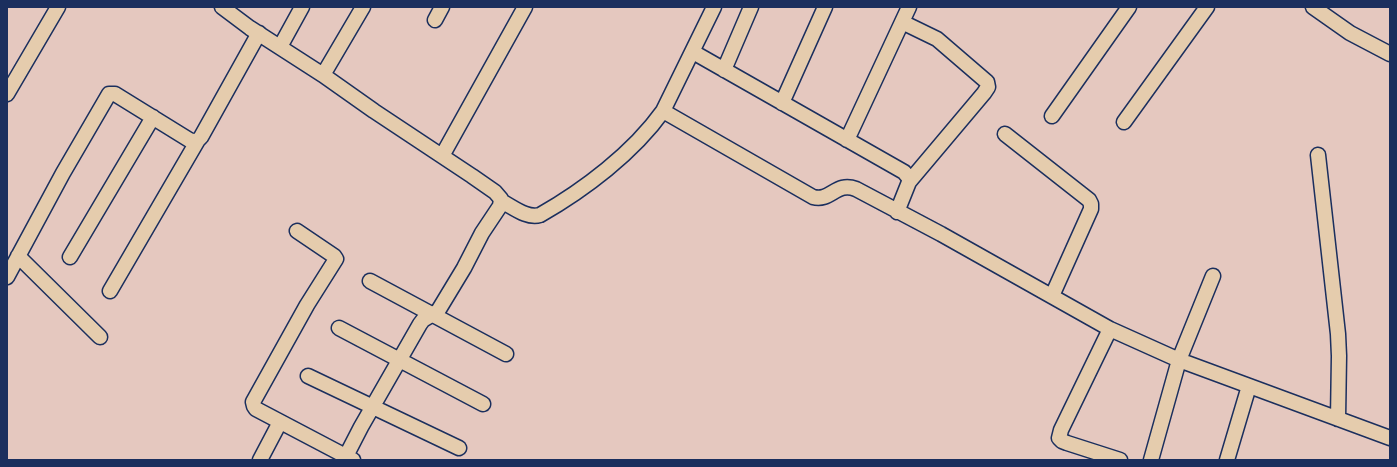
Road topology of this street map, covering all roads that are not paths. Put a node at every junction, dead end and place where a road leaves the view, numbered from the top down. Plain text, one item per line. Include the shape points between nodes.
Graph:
1 (58, 7) edge
2 (222, 7) edge
3 (302, 7) edge
4 (362, 7) edge
5 (442, 7) edge
6 (525, 7) edge
7 (714, 7) edge
8 (751, 7) edge
9 (825, 7) edge
10 (909, 7) edge
11 (1128, 7) edge
12 (1207, 7) edge
13 (1313, 7) edge
14 (435, 20) dead end
15 (902, 22) junction
16 (259, 33) junction
17 (280, 47) junction
18 (693, 52) junction
19 (1390, 54) edge
20 (724, 70) junction
21 (323, 75) junction
22 (7, 94) edge
23 (782, 103) junction
24 (663, 111) junction
25 (1052, 116) dead end
26 (153, 117) junction
27 (1124, 122) dead end
28 (1005, 134) dead end
29 (198, 140) junction
30 (847, 140) junction
31 (1318, 155) dead end
32 (442, 156) junction
33 (909, 182) junction
34 (502, 202) junction
35 (897, 212) junction
36 (297, 231) dead end
37 (18, 256) junction
38 (70, 256) dead end
39 (1213, 276) dead end
40 (7, 277) edge
41 (370, 281) dead end
42 (110, 292) dead end
43 (1052, 296) junction
44 (434, 314) junction
45 (339, 328) dead end
46 (1110, 329) junction
47 (100, 337) dead end
48 (506, 354) dead end
49 (399, 360) junction
50 (1179, 360) junction
51 (308, 376) dead end
52 (1250, 386) junction
53 (484, 404) dead end
54 (372, 407) junction
55 (1338, 419) junction
56 (280, 422) junction
57 (1390, 438) edge
58 (460, 448) dead end
59 (348, 459) edge
60 (260, 460) edge
61 (1120, 460) edge
62 (1151, 460) edge
63 (1227, 460) edge

1 - 22 street
2 - 16 street
3 - 17 street
4 - 21 street
5 - 14 street
6 - 32 street
7 - 18 street
8 - 20 street
9 - 23 street
10 - 15 street
11 - 25 street
12 - 27 street
13 - 19 street via 1350,33
15 - 30 street
15 - 33 street via 944,44 987,82 988,87
16 - 17 street
16 - 29 street
17 - 21 street
18 - 20 street
18 - 24 street
20 - 23 street
21 - 32 street
23 - 30 street
24 - 34 street via 637,141 606,169 586,186 540,216 529,216
24 - 35 street via 813,196 819,198 850,187
26 - 29 street via 191,141
26 - 37 street via 115,94 108,94
26 - 38 street
28 - 43 street via 1091,204
29 - 42 street
30 - 33 street via 904,172
31 - 55 street via 1338,334
32 - 34 street via 495,192
33 - 35 street
34 - 44 street
35 - 43 street
36 - 56 street via 336,259 253,402 256,409
37 - 40 street
37 - 47 street
39 - 50 street
41 - 44 street
43 - 46 street
44 - 48 street
44 - 49 street via 423,320
45 - 49 street
46 - 50 street
46 - 61 street via 1059,438
49 - 53 street
49 - 54 street
50 - 52 street
50 - 62 street
51 - 54 street
52 - 55 street
52 - 63 street
54 - 58 street
54 - 59 street
55 - 57 street
56 - 59 street
56 - 60 street

